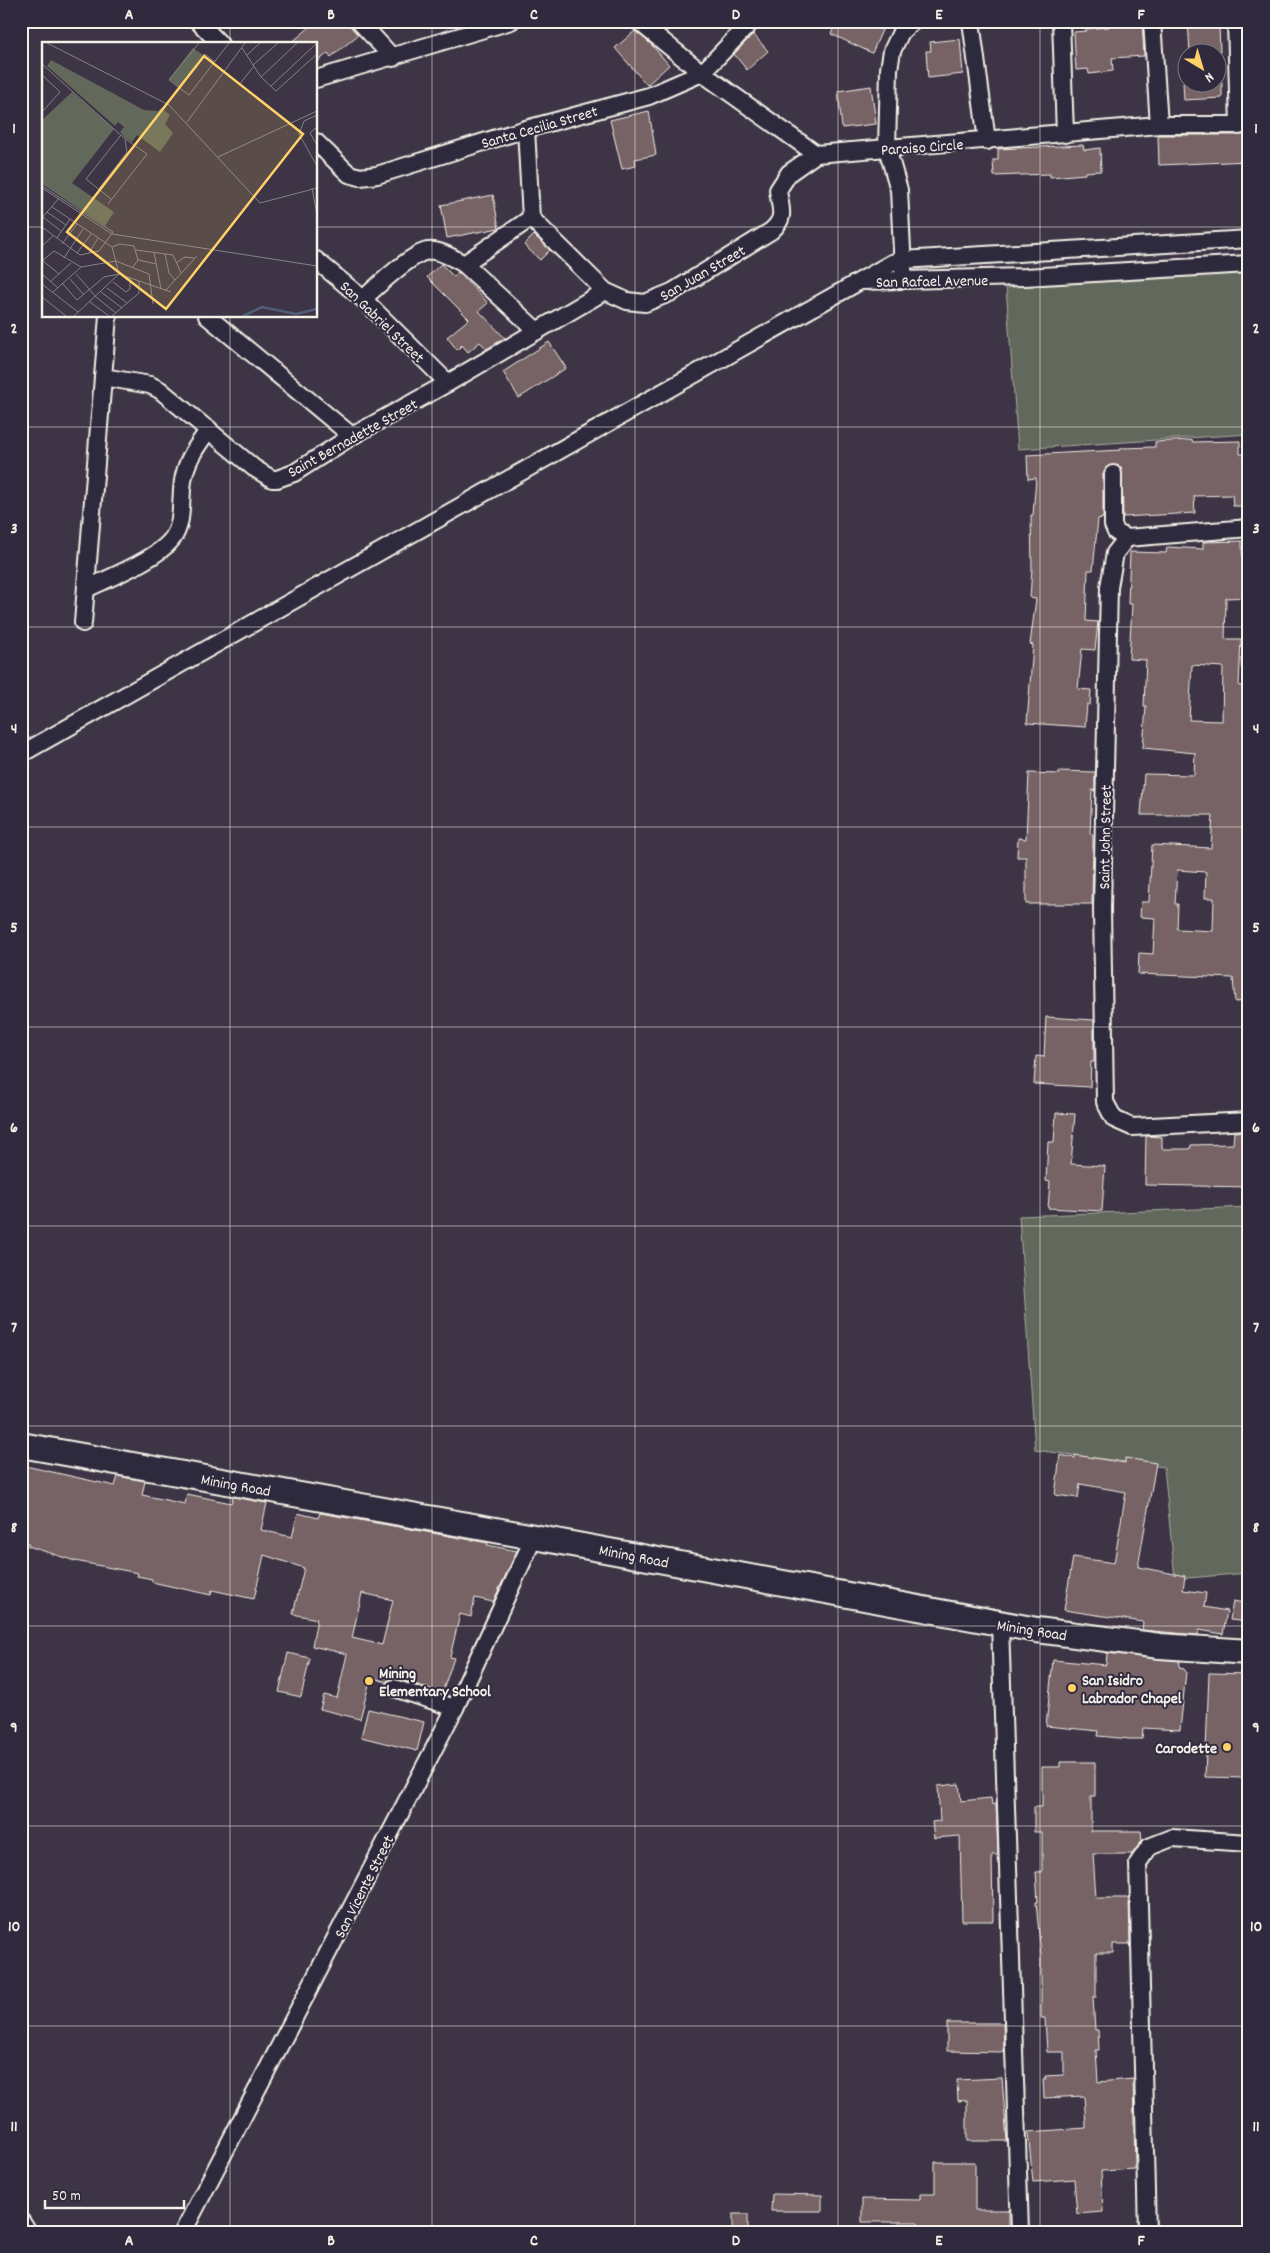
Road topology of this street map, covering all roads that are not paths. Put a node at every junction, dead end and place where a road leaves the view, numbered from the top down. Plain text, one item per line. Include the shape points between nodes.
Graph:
1 (198, 21) edge
2 (359, 21) edge
3 (511, 21) edge
4 (638, 21) edge
5 (752, 21) edge
6 (913, 21) edge
7 (971, 21) edge
8 (1061, 21) edge
9 (1152, 21) edge
10 (1236, 21) edge
11 (476, 26) edge
12 (218, 42) edge
13 (392, 58) junction
14 (702, 73) junction
15 (318, 78) edge
16 (1159, 125) junction
17 (1244, 125) edge
18 (526, 129) junction
19 (1065, 134) junction
20 (986, 141) junction
21 (318, 144) edge
22 (887, 148) junction
23 (816, 154) junction
24 (531, 218) junction
25 (1249, 239) edge
26 (1085, 248) junction
27 (902, 260) junction
28 (318, 262) edge
29 (464, 264) junction
30 (1249, 264) edge
31 (1086, 274) junction
32 (904, 280) junction
33 (860, 281) junction
34 (605, 290) junction
35 (363, 299) junction
36 (108, 318) edge
37 (209, 318) edge
38 (536, 331) junction
39 (103, 378) junction
40 (448, 384) junction
41 (209, 429) junction
42 (352, 436) junction
43 (1113, 474) dead end
44 (1249, 528) edge
45 (1127, 538) junction
46 (86, 589) junction
47 (83, 623) dead end
48 (21, 754) edge
49 (1249, 1121) edge
50 (21, 1445) edge
51 (534, 1537) junction
52 (1000, 1624) junction
53 (1249, 1652) edge
54 (394, 1688) dead end
55 (455, 1708) junction
56 (1249, 1843) edge
57 (21, 2221) edge
58 (28, 2232) edge
59 (183, 2232) edge
60 (1020, 2232) edge
61 (1147, 2232) edge

1 - 12 street
2 - 13 street
3 - 11 street
4 - 14 street
5 - 14 street, Santa Cecilia Street
6 - 22 street via 901,32 892,51
7 - 20 street
8 - 19 street
9 - 16 street
10 - 17 street
11 - 13 street
13 - 15 street
14 - 18 street, Santa Cecilia Street via 648,96
14 - 23 street
16 - 17 street, Paraiso Circle
16 - 19 street, Paraiso Circle
18 - 21 street, Santa Cecilia Street via 377,175 360,177 342,169
18 - 24 street
19 - 20 street, Paraiso Circle
20 - 22 street, Paraiso Circle
22 - 23 street, Paraiso Circle
22 - 27 street via 899,190
23 - 34 street, San Juan Street via 784,180 778,190 783,216 779,224 762,237 657,299 645,303
24 - 29 street
24 - 34 street, San Juan Street
25 - 26 street, San Rafael Avenue
26 - 27 street, San Rafael Avenue
26 - 31 street
27 - 32 street
27 - 33 street, San Rafael Avenue
28 - 35 street, San Gabriel Street
29 - 35 street via 429,250
29 - 38 street
30 - 31 street, San Rafael Avenue
31 - 32 street, San Rafael Avenue
32 - 33 street, San Rafael Avenue
33 - 48 street
34 - 38 street, Saint Bernadette Street
35 - 40 street, San Gabriel Street
36 - 39 street
37 - 42 street
38 - 40 street, Saint Bernadette Street
39 - 41 street, Saint Bernadette Street via 150,385
39 - 46 street
40 - 42 street, Saint Bernadette Street
41 - 42 street, Saint Bernadette Street via 254,468 272,479 294,473
41 - 46 street via 184,472 178,521 172,539 131,567
43 - 45 street via 1113,525 1116,532
44 - 45 street
45 - 49 street, Saint John Street via 1115,554 1109,587 1102,908 1105,1102 1114,1119 1132,1127
46 - 47 street
50 - 51 street, Mining Road
51 - 52 street, Mining Road
51 - 55 street, San Vicente Street
52 - 53 street, Mining Road via 1160,1646
52 - 60 street
54 - 55 street
55 - 59 street, San Vicente Street
56 - 61 street via 1172,1838 1149,1847 1138,1863
57 - 58 street

